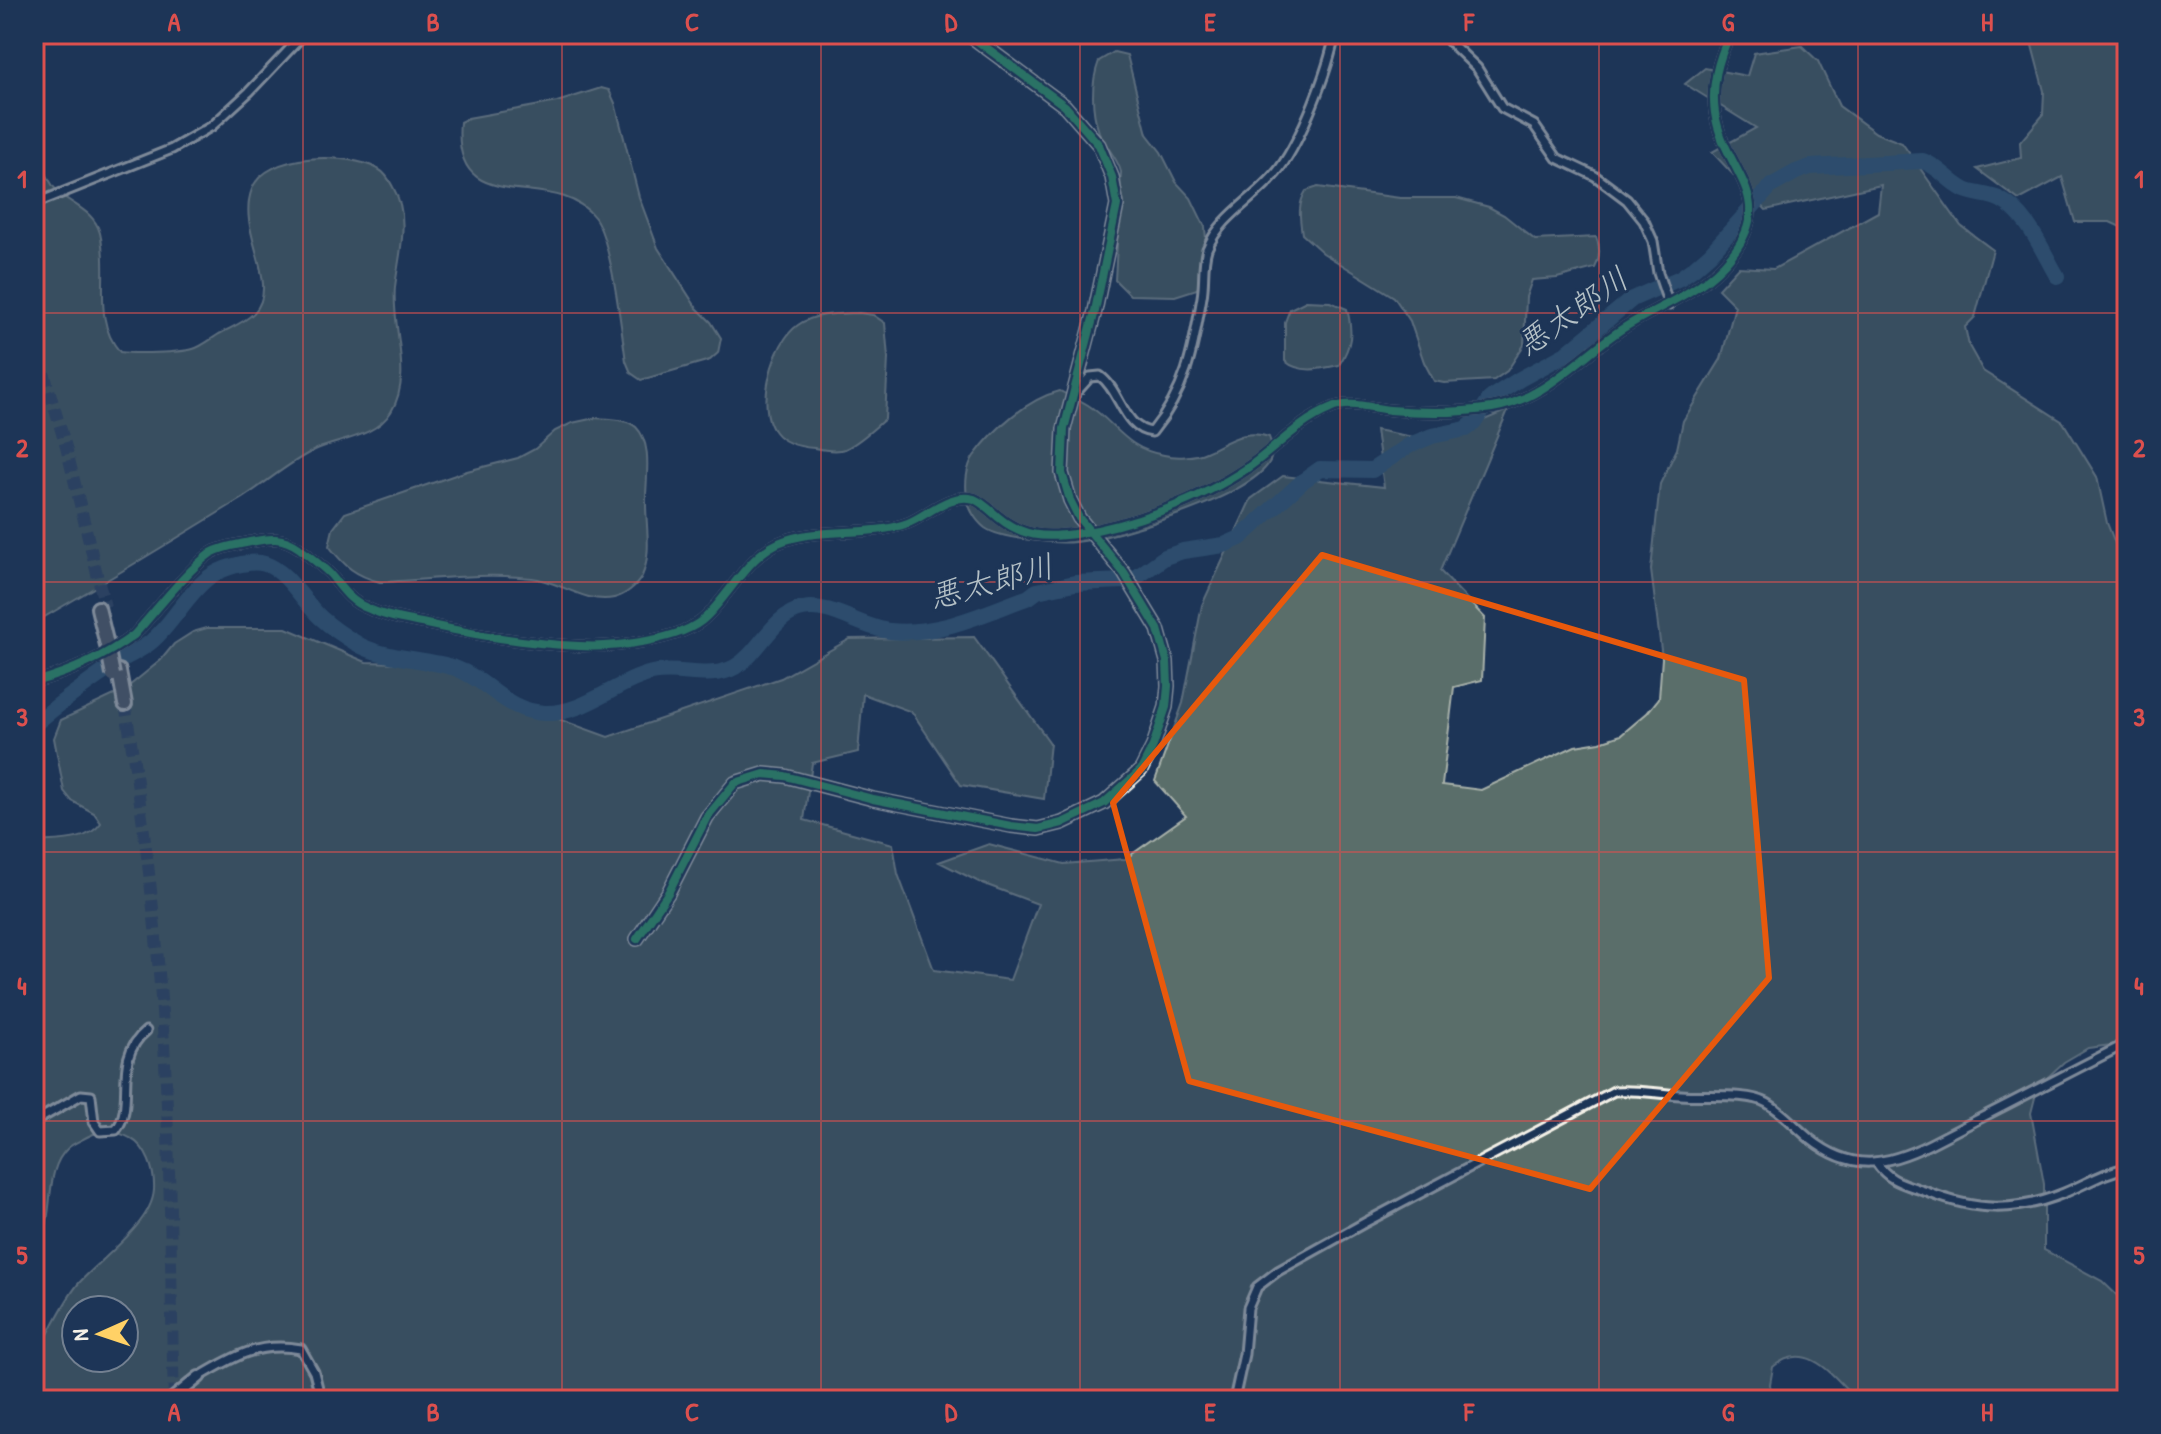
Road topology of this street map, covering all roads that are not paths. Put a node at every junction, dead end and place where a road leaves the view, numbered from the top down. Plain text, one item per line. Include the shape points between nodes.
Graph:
1 (304, 34) edge
2 (968, 34) edge
3 (1335, 34) edge
4 (1448, 34) edge
5 (1730, 34) edge
6 (34, 204) edge
7 (1669, 305) junction
8 (1073, 396) junction
9 (1091, 531) junction
10 (102, 608) tunnel mouth
11 (34, 682) edge
12 (122, 704) tunnel mouth
13 (637, 939) dead end
14 (146, 1031) dead end
15 (2127, 1043) edge
16 (34, 1122) edge
17 (1876, 1162) junction
18 (2127, 1168) edge
19 (199, 1377) joint
20 (171, 1400) edge
21 (321, 1400) edge
22 (1234, 1400) edge

1 - 6 street via 212,126 172,149
2 - 8 street via 1065,106 1099,145 1112,177 1117,205
3 - 8 street via 1322,82 1280,168 1226,218 1207,250 1194,349 1168,412 1152,432 1141,431 1100,376 1090,377
4 - 7 street via 1502,108 1534,125 1557,158 1609,185 1636,210 1653,241
5 - 7 street via 1713,85 1715,116 1746,188 1752,218 1734,253 1708,282
7 - 9 street via 1621,329 1555,380 1509,404 1438,412 1334,406 1220,485 1147,516
8 - 9 street via 1064,429 1062,473 1070,500
9 - 11 street via 1034,535 1013,530 977,500 945,503 893,527 784,540 755,559 703,621 689,629 585,647 475,635 373,611 346,596 328,572 294,544 272,538 214,551 121,645 94,661
9 - 13 street via 1143,601 1167,661 1166,707 1156,737 1141,770 1121,789 1084,815 1038,829 873,799 785,776 749,778 735,783 707,817
10 - 12 highway, bridge
14 - 16 street via 131,1049 116,1130 100,1131 91,1096 81,1095
15 - 17 street via 1911,1154
17 - 18 street via 1889,1177 1977,1208 2009,1207 2063,1194
17 - 22 street via 1834,1156 1767,1103 1749,1098 1614,1091 1328,1243 1257,1287 1248,1308
19 - 20 street
19 - 21 street via 241,1355 284,1345 301,1349

